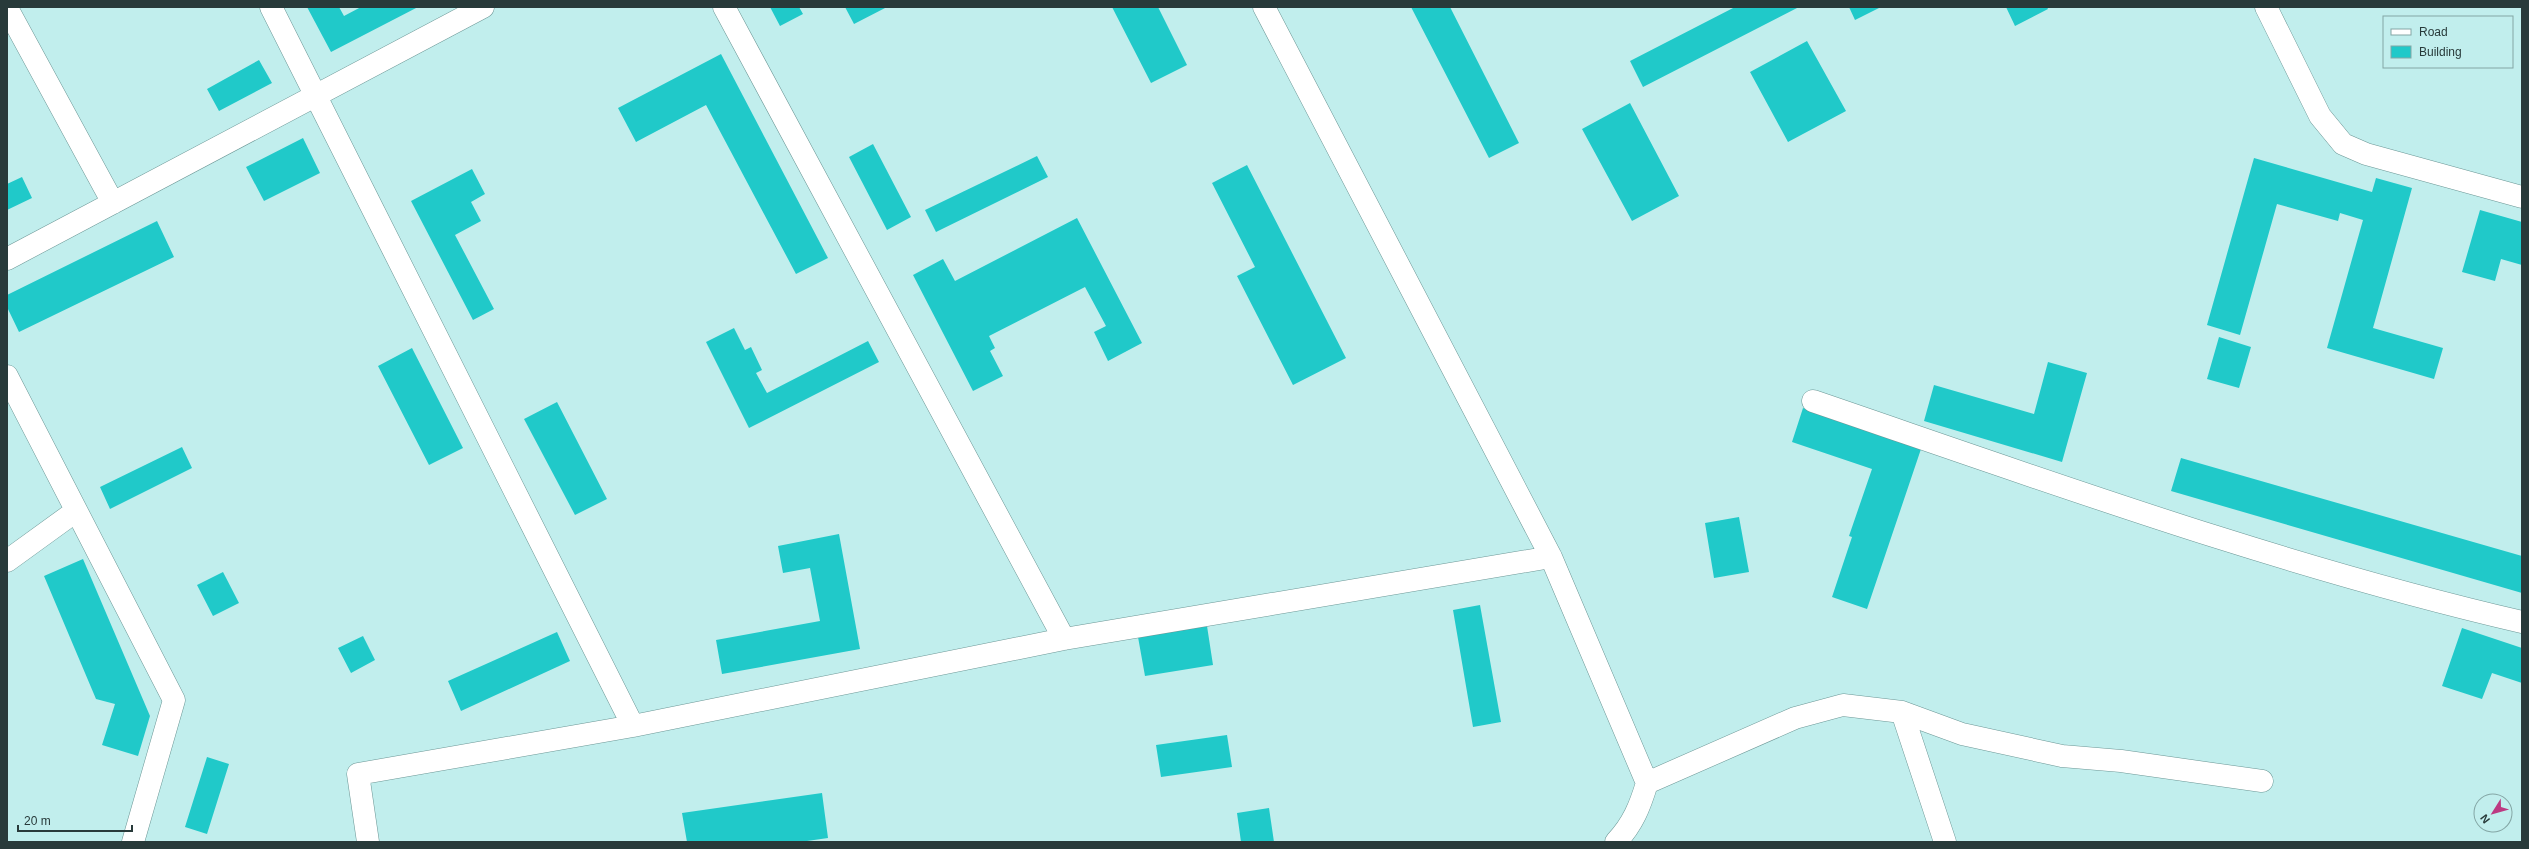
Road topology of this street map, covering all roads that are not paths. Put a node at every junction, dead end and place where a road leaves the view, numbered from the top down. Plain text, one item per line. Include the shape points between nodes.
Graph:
1 (271, 7) edge
2 (482, 7) edge
3 (724, 7) edge
4 (1264, 7) edge
5 (2266, 7) edge
6 (7, 8) edge
7 (315, 96) junction
8 (2522, 196) edge
9 (113, 203) junction
10 (7, 259) edge
11 (7, 376) edge
12 (1813, 402) dead end
13 (76, 511) junction
14 (1551, 557) junction
15 (7, 561) edge
16 (2522, 622) edge
17 (1064, 639) junction
18 (1902, 712) junction
19 (633, 726) junction
20 (2262, 781) dead end
21 (1647, 783) junction
22 (133, 842) edge
23 (368, 842) edge
24 (1616, 842) edge
25 (1945, 842) edge

1 - 7 street
2 - 7 street
3 - 17 street
4 - 14 street
5 - 8 street via 2323,120 2343,144 2366,154
6 - 9 street
7 - 9 street
7 - 19 street
9 - 10 street
11 - 13 street
12 - 16 street via 2193,531 2444,604
13 - 15 street
13 - 22 street via 174,700
14 - 17 street
14 - 21 street
17 - 19 street
18 - 20 street via 1962,734 2062,756 2121,761
18 - 21 street via 1843,704 1795,718
18 - 25 street
19 - 23 street via 358,774
21 - 24 street via 1640,807 1628,829

